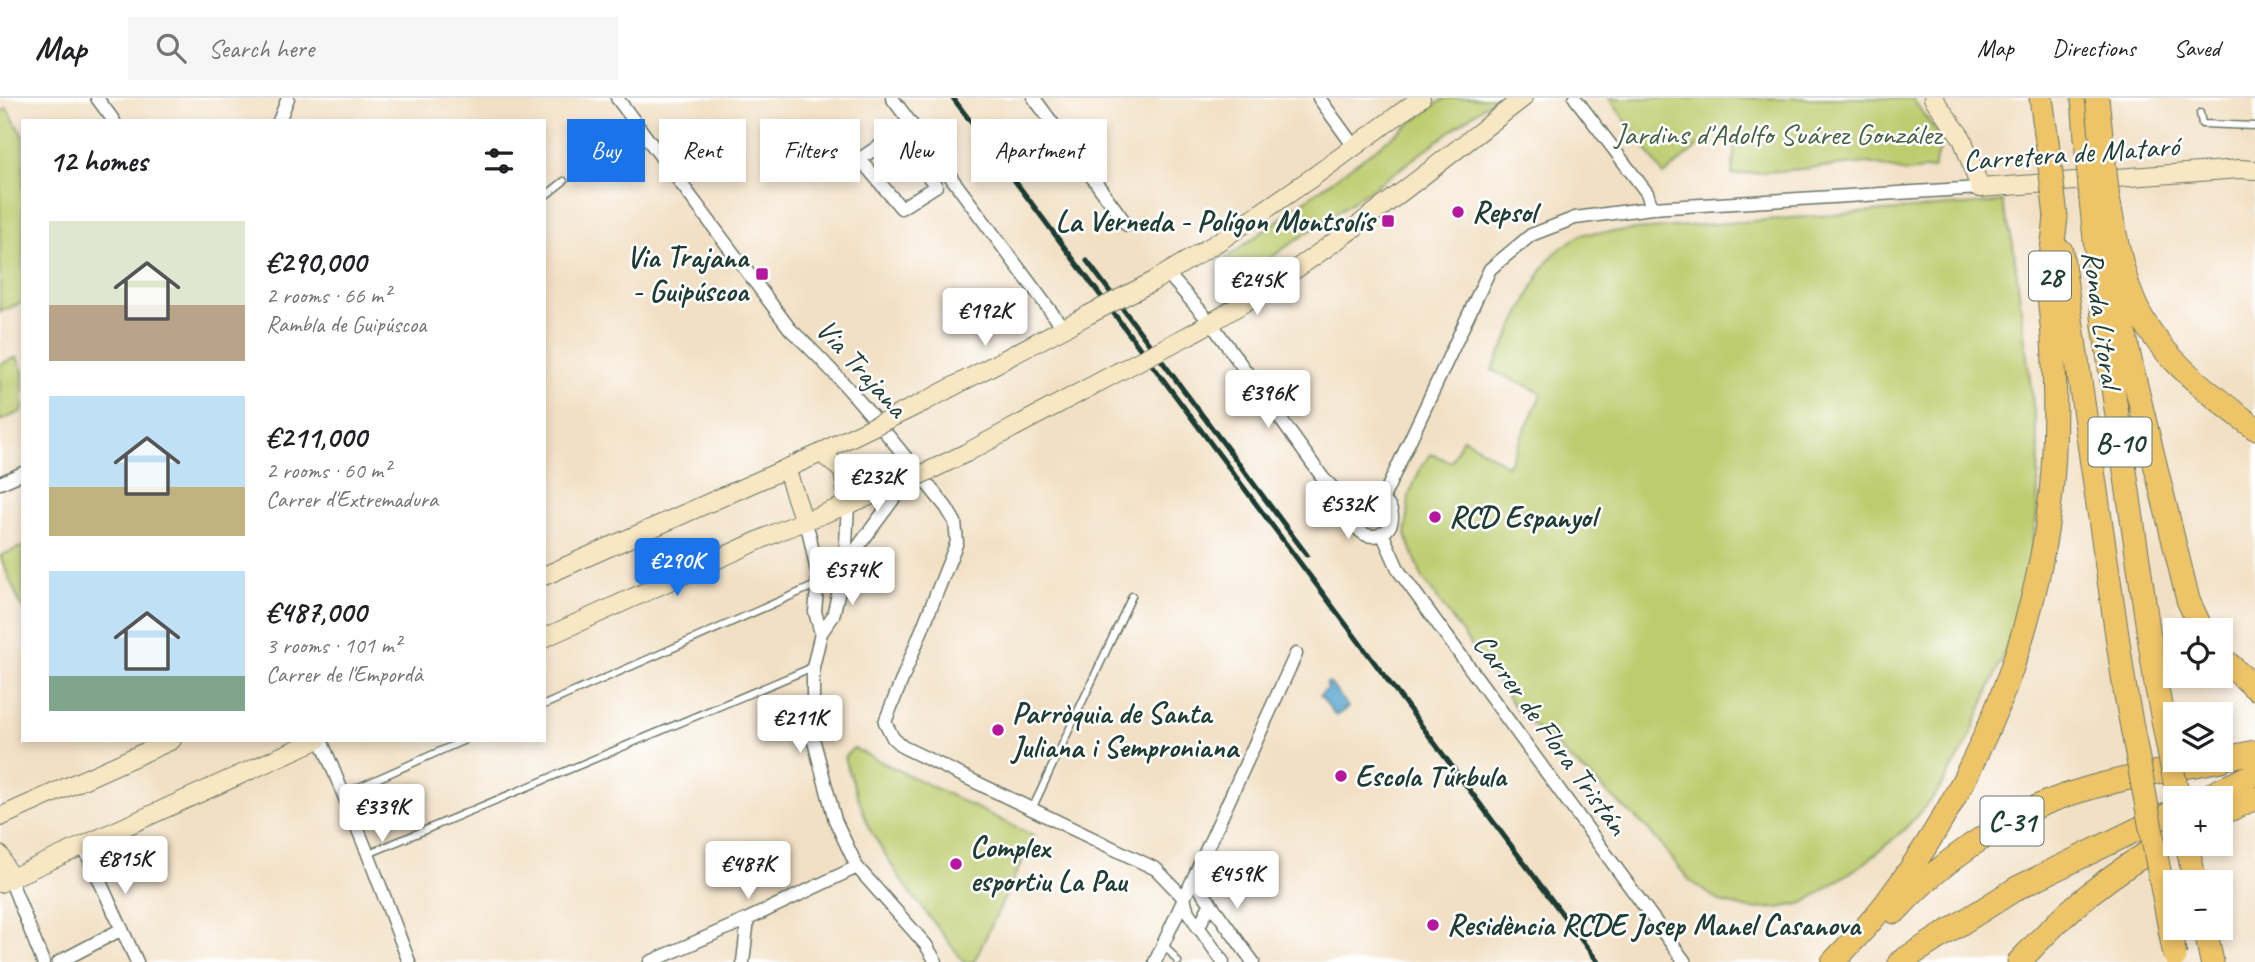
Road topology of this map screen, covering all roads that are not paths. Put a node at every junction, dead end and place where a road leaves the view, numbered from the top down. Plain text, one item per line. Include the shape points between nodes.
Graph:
1 (97, 98) edge
2 (288, 98) edge
3 (617, 98) edge
4 (892, 98) edge
5 (1034, 98) edge
6 (1319, 98) edge
7 (1421, 98) edge
8 (1523, 98) edge
9 (1575, 98) edge
10 (1933, 98) edge
11 (2041, 98) edge
12 (2089, 103) edge
13 (2200, 113) dead end
14 (113, 119) edge
15 (280, 119) edge
16 (2255, 126) edge
17 (1355, 148) junction
18 (860, 159) joint
19 (2255, 170) edge
20 (565, 181) dead end
21 (1980, 188) junction
22 (546, 195) edge
23 (2100, 200) junction
24 (1652, 208) junction
25 (2056, 217) junction
26 (1127, 225) dead end
27 (1159, 277) junction
28 (1211, 323) junction
29 (1064, 329) junction
30 (2255, 428) edge
31 (828, 449) junction
32 (786, 468) junction
33 (21, 474) edge
34 (0, 483) edge
35 (896, 491) junction
36 (1382, 500) junction
37 (848, 504) junction
38 (1355, 510) junction
39 (804, 522) junction
40 (1382, 533) junction
41 (845, 564) junction
42 (546, 575) edge
43 (818, 583) junction
44 (1132, 596) dead end
45 (2197, 618) edge
46 (821, 633) junction
47 (546, 637) edge
48 (1296, 654) dead end
49 (813, 667) junction
50 (2233, 668) edge
51 (2255, 688) edge
52 (546, 704) edge
53 (168, 742) edge
54 (315, 742) edge
55 (320, 742) edge
56 (460, 742) edge
57 (2255, 752) edge
58 (2233, 757) edge
59 (2166, 772) edge
60 (2255, 774) edge
61 (2176, 786) edge
62 (2229, 786) edge
63 (343, 794) junction
64 (2255, 798) edge
65 (2233, 808) edge
66 (1032, 809) junction
67 (0, 817) edge
68 (2163, 817) edge
69 (2163, 844) edge
70 (83, 845) junction
71 (368, 854) junction
72 (0, 855) edge
73 (857, 867) junction
74 (1193, 879) junction
75 (5, 881) edge
76 (1184, 898) junction
77 (1211, 903) junction
78 (748, 919) junction
79 (1198, 928) junction
80 (122, 929) junction
81 (2207, 940) edge
82 (1163, 943) junction
83 (673, 958) edge
84 (43, 962) edge
85 (59, 962) edge
86 (137, 962) edge
87 (409, 962) edge
88 (650, 962) edge
89 (743, 962) edge
90 (936, 962) edge
91 (1154, 962) edge
92 (1178, 962) edge
93 (1223, 962) edge
94 (1253, 962) edge
95 (1685, 962) edge
96 (1833, 962) edge
97 (1848, 962) edge
98 (1900, 962) edge
99 (2019, 962) edge
100 (2176, 962) edge
101 (2212, 962) edge

1 - 14 street
2 - 15 street
3 - 66 street, Via Trajana via 790,328 861,403 955,522 957,542 885,722 892,738
4 - 29 street
5 - 26 street
6 - 17 street
7 - 17 street
8 - 28 street via 1283,279
9 - 24 street via 1647,193
10 - 21 street via 1962,138
11 - 25 highway, Ronda Litoral / B-10, bridge
12 - 23 highway, bridge
12 - 23 highway, Ronda Litoral / B-10, bridge
13 - 16 lane via 2202,124
17 - 27 street
18 - 18 street via 895,135 936,186 901,208
19 - 21 street, Carretera de Mataró
20 - 22 lane
21 - 24 street, Carretera de Mataró
23 - 30 highway via 2133,300 2152,332 2206,391
23 - 45 highway via 2131,365 2185,589
23 - 61 highway, Ronda Litoral / B-10, bridge via 2104,326 2156,684
24 - 36 street, Carretera de Mataró via 1575,218 1531,235 1490,269
25 - 96 highway, 28 via 2049,282 2056,401 2053,471 2030,612 2004,690 1941,823 1886,903
25 - 100 highway, Ronda Litoral / B-10, bridge via 2125,690
27 - 28 street
27 - 29 street, bridge
28 - 35 street, bridge
28 - 38 street via 1323,478
29 - 31 street, bridge
31 - 32 street
31 - 37 street via 843,471
32 - 39 street
32 - 42 street
33 - 34 street
35 - 37 street
35 - 41 street
36 - 38 street via 1365,500
36 - 40 street via 1392,517
37 - 39 street
37 - 41 street
38 - 40 street via 1362,532
39 - 43 street
39 - 47 street
40 - 95 street, Carrer de Flora Tristán via 1399,571
41 - 46 street via 833,616
43 - 46 street via 815,612
43 - 52 lane
44 - 66 lane
46 - 49 street
48 - 74 street
49 - 71 lane
49 - 73 street via 813,738 835,820
50 - 51 highway
53 - 67 street
54 - 70 street
55 - 63 street
56 - 63 lane
57 - 58 highway, C-31
59 - 97 highway, C-31 via 2093,788 2027,812 1969,846 1920,884
60 - 62 highway
63 - 71 street
64 - 65 highway
66 - 76 street, Via Trajana via 1156,869
68 - 98 highway, C-31 via 2017,888
69 - 99 highway via 2091,891
70 - 75 street
70 - 80 street
71 - 87 street
72 - 75 street
73 - 78 street
73 - 90 street
74 - 76 street
74 - 77 street
75 - 84 street
76 - 79 street, Via Trajana
76 - 82 street
77 - 79 street
77 - 94 street
78 - 83 street
78 - 89 street
79 - 93 street, Via Trajana
80 - 85 street
80 - 86 street
81 - 101 highway
82 - 91 street
82 - 92 lane
83 - 88 street

